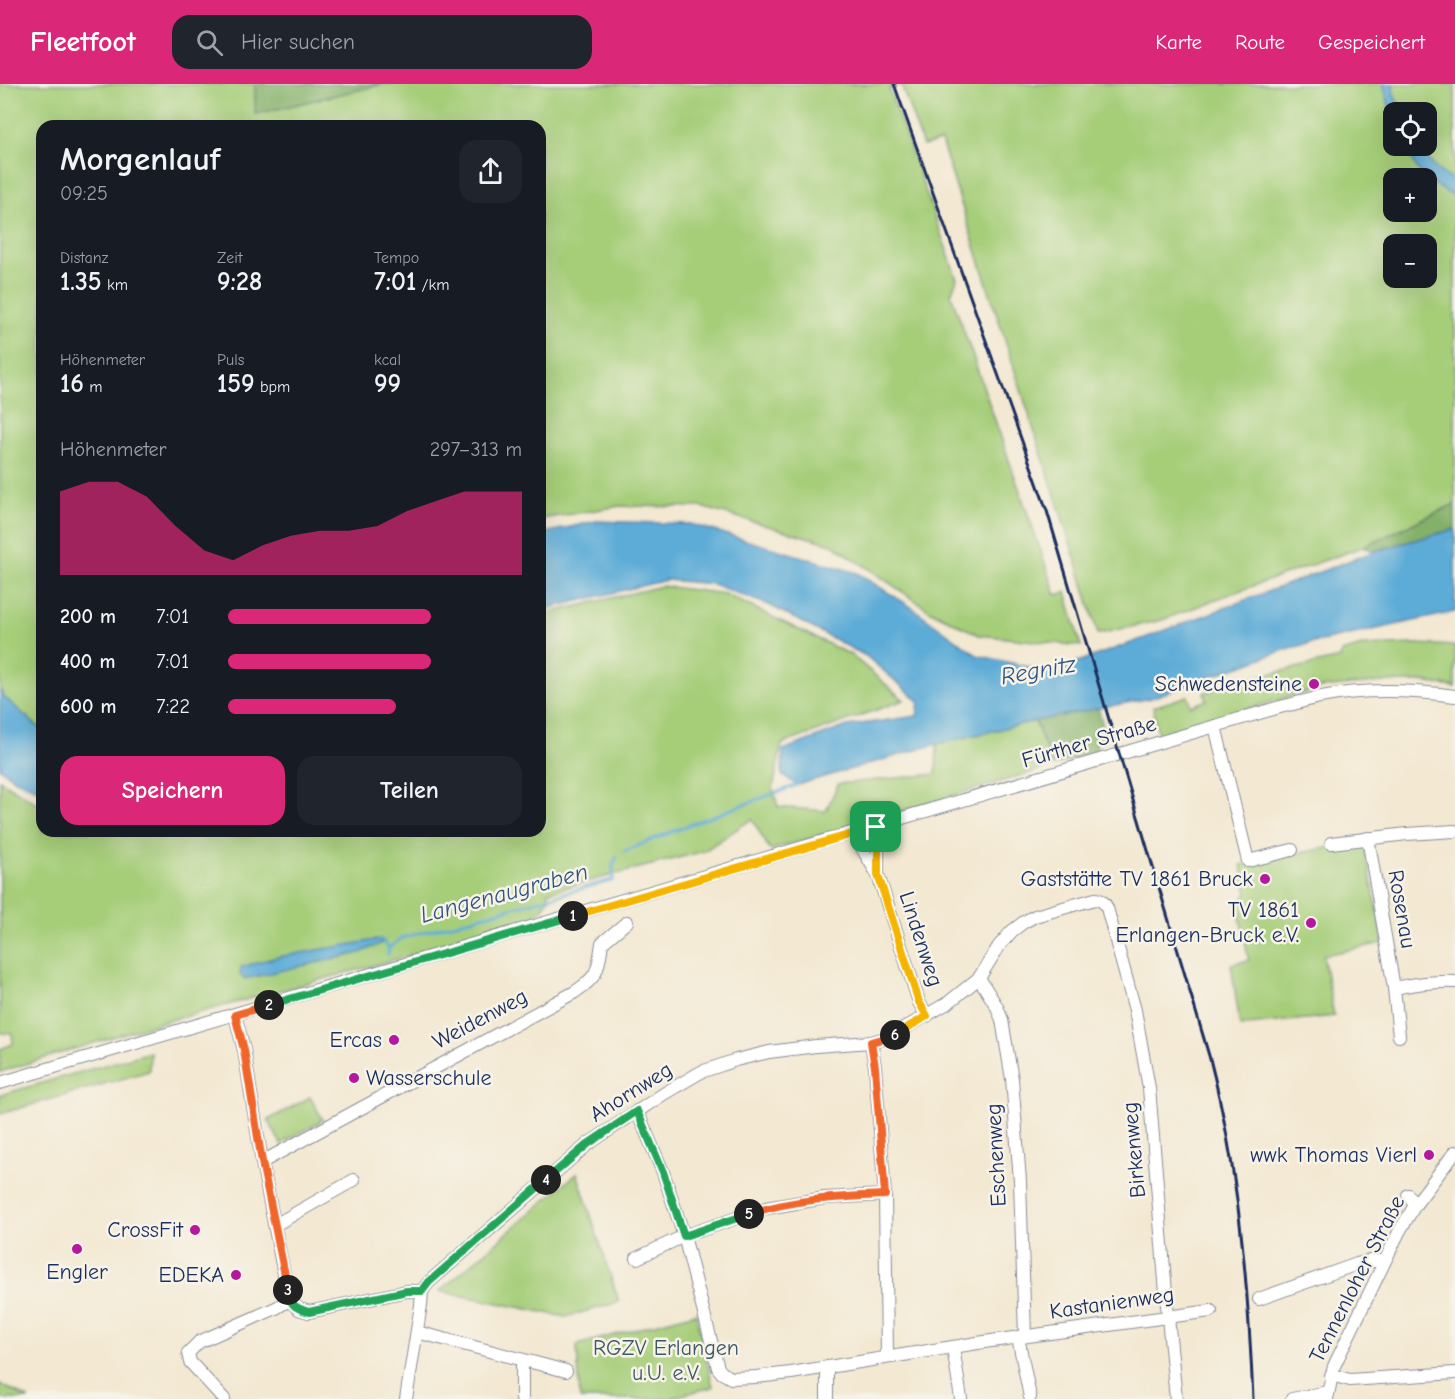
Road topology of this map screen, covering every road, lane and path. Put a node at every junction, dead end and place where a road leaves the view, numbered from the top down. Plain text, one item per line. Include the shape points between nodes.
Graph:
1 (1455, 696) edge
2 (1215, 726) junction
3 (876, 827) junction
4 (1455, 831) edge
5 (856, 833) junction
6 (1368, 838) junction
7 (1331, 843) dead end
8 (1292, 850) dead end
9 (878, 875) junction
10 (1104, 902) joint
11 (627, 922) dead end
12 (979, 978) junction
13 (1455, 982) edge
14 (1394, 988) junction
15 (235, 1015) junction
16 (927, 1016) junction
17 (1399, 1036) dead end
18 (871, 1042) junction
19 (0, 1083) edge
20 (637, 1111) junction
21 (1455, 1152) edge
22 (262, 1162) junction
23 (354, 1180) dead end
24 (885, 1195) junction
25 (275, 1225) junction
26 (684, 1236) junction
27 (637, 1258) dead end
28 (1384, 1261) junction
29 (422, 1291) junction
30 (1258, 1299) dead end
31 (289, 1300) junction
32 (1211, 1311) dead end
33 (1168, 1317) junction
34 (417, 1332) junction
35 (1021, 1337) junction
36 (953, 1347) junction
37 (887, 1356) junction
38 (522, 1360) junction
39 (827, 1367) junction
40 (566, 1371) dead end
41 (1455, 1373) edge
42 (1330, 1375) junction
43 (1327, 1396) edge
44 (1030, 1397) dead end
45 (224, 1399) edge
46 (406, 1399) edge
47 (522, 1399) edge
48 (827, 1399) edge
49 (961, 1399) edge
50 (1176, 1399) edge
51 (1292, 1399) edge

1 - 2 street, Fürther Straße via 1359,692 1280,707
2 - 3 street, Fürther Straße
2 - 8 street via 1248,861
3 - 5 street, Fürther Straße
3 - 9 street, Lindenweg
4 - 6 street
5 - 9 street, Lindenweg
5 - 15 street, Fürther Straße
6 - 7 street
6 - 14 street, Rosenau
9 - 16 street, Lindenweg
10 - 12 street, Ahornweg via 1088,900 1024,922 999,946
10 - 33 street, Birkenweg via 1144,1053
11 - 22 street, Weidenweg via 602,943 597,971 575,992
12 - 16 street, Ahornweg
12 - 35 street, Eschenweg via 998,1007 1012,1079 1020,1181
13 - 14 street
14 - 17 street, Rosenau
15 - 19 street, Fürther Straße
15 - 22 street
16 - 18 street, Ahornweg via 890,1037
18 - 20 street, Ahornweg via 769,1052 735,1060 701,1072
18 - 24 street
20 - 26 street
20 - 29 street, Ahornweg via 588,1144
21 - 28 street, Tennenloher Straße via 1412,1200
22 - 25 street
23 - 25 street
24 - 26 street via 825,1198 766,1208
24 - 37 street
25 - 31 street
26 - 27 street
26 - 39 street, Kastanienweg via 722,1373 731,1378 756,1377
28 - 30 street via 1357,1264
28 - 42 street, Tennenloher Straße
29 - 31 street via 309,1312
29 - 34 street
31 - 45 street via 199,1342 188,1353 190,1362
32 - 33 street, Kastanienweg
33 - 35 street, Kastanienweg
33 - 50 street, Birkenweg
34 - 38 street
34 - 46 street
35 - 36 street, Kastanienweg
35 - 44 street
36 - 37 street, Kastanienweg
36 - 49 street
37 - 39 street, Kastanienweg
38 - 40 street
38 - 47 street
39 - 48 street
41 - 42 street via 1350,1380
42 - 43 street, Tennenloher Straße
43 - 51 street

